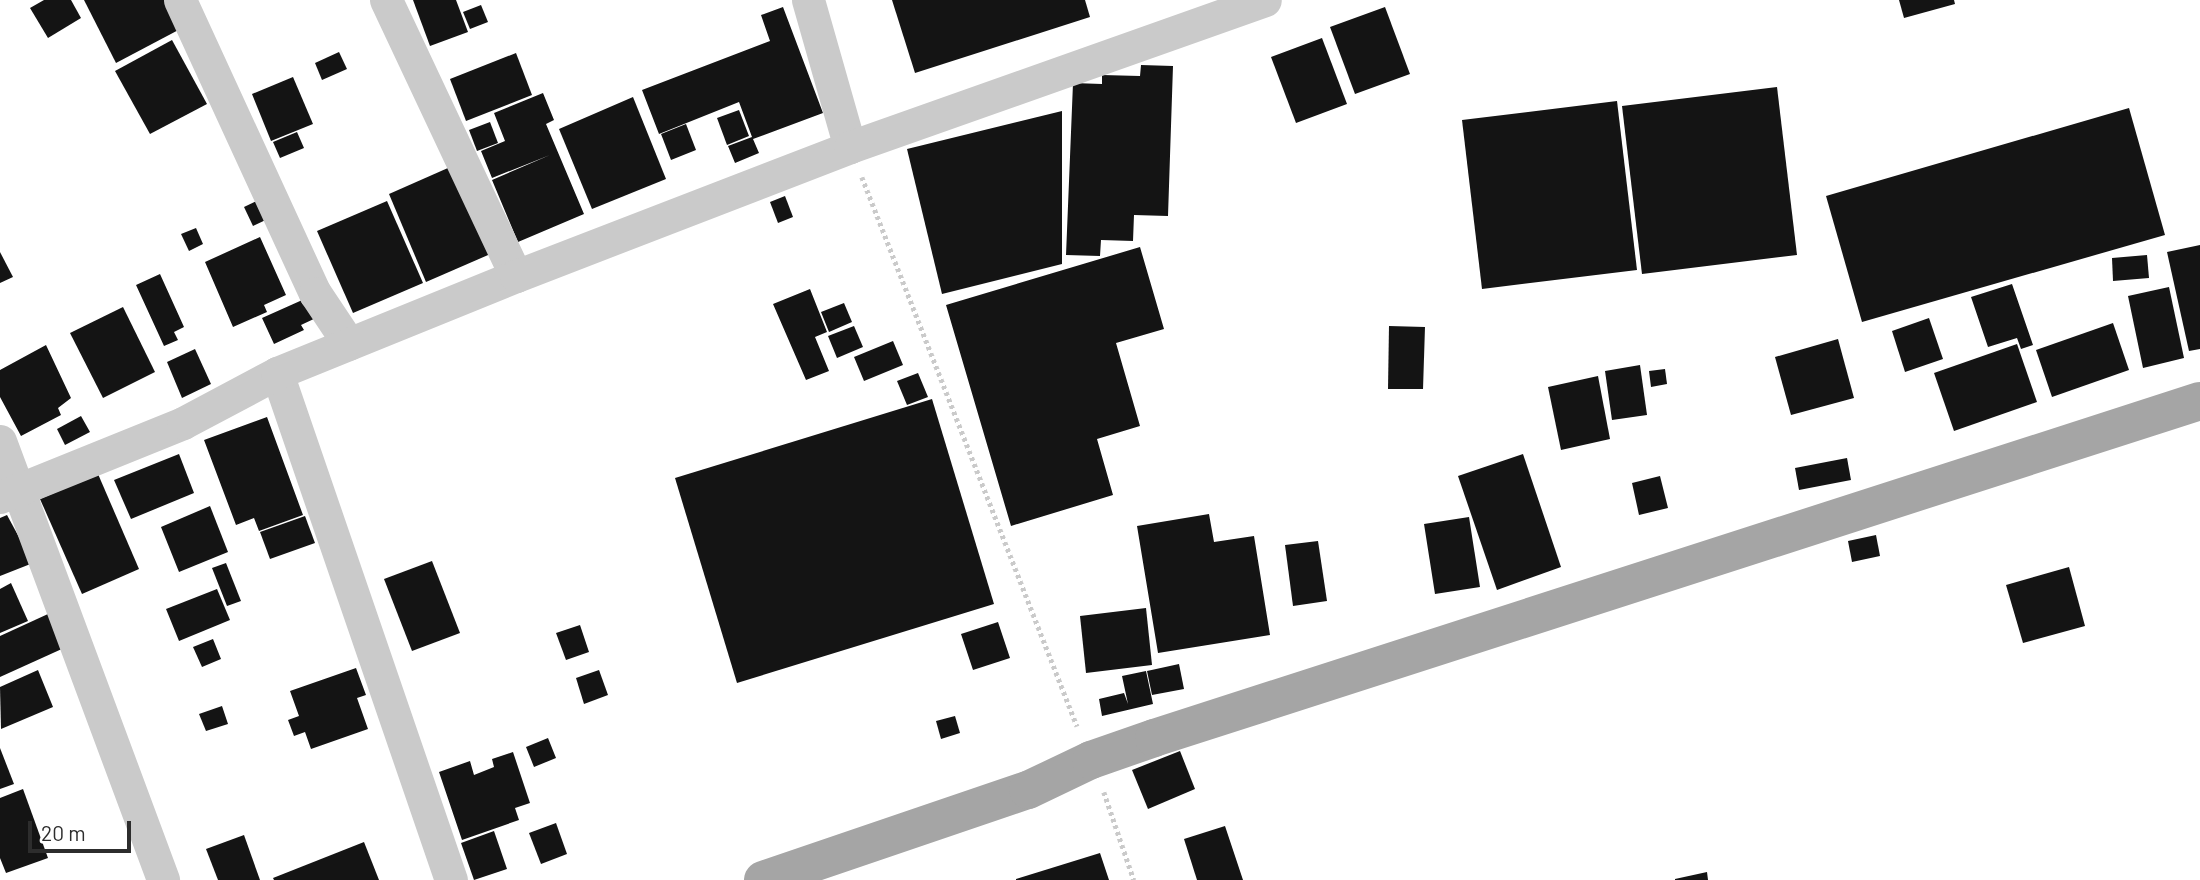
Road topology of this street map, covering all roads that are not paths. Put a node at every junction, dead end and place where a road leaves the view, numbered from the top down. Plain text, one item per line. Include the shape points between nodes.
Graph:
1 (180, 0) edge
2 (386, 0) edge
3 (808, 0) edge
4 (1265, 0) edge
5 (850, 146) junction
6 (516, 276) junction
7 (349, 344) junction
8 (277, 373) junction
9 (2200, 401) edge
10 (0, 441) edge
11 (9, 492) edge
12 (163, 880) edge
13 (451, 880) edge
14 (763, 880) edge

1 - 7 street via 315,293
2 - 6 street
3 - 5 street
4 - 5 street
5 - 6 street
6 - 7 street
7 - 8 street
8 - 11 street via 183,423
8 - 13 street
9 - 14 main road via 1091,760 1028,790
10 - 11 street
11 - 12 street

